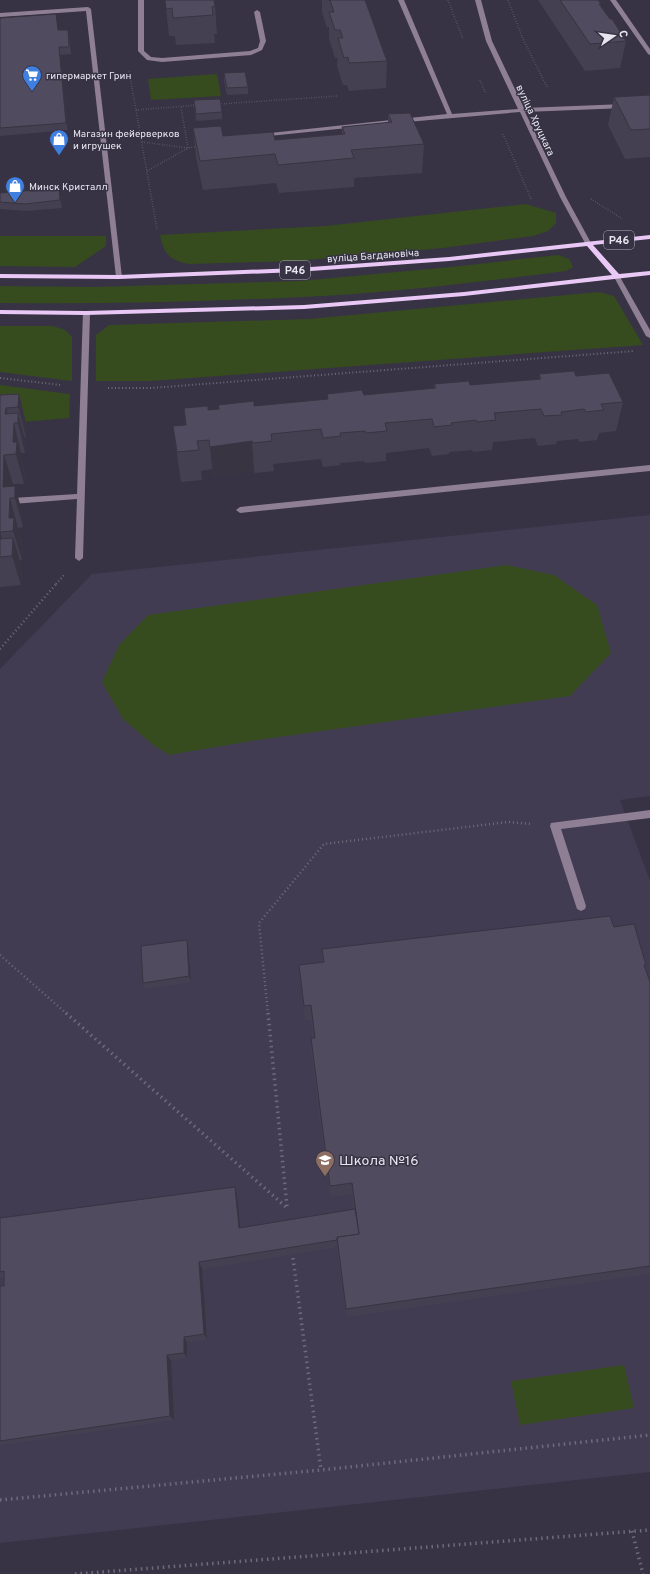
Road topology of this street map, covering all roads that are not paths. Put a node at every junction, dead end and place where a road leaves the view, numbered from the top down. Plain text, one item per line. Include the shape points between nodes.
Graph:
1 (141, 0) edge
2 (401, 0) edge
3 (478, 0) edge
4 (613, 0) edge
5 (257, 12) dead end
6 (0, 15) edge
7 (650, 53) edge
8 (650, 105) edge
9 (522, 111) junction
10 (450, 115) junction
11 (255, 136) edge
12 (650, 237) edge
13 (588, 243) junction
14 (650, 273) edge
15 (0, 276) edge
16 (120, 277) junction
17 (617, 277) junction
18 (0, 312) edge
19 (86, 313) junction
20 (650, 336) edge
21 (650, 468) edge
22 (81, 496) junction
23 (12, 501) edge
24 (240, 510) dead end
25 (79, 558) road end
26 (650, 814) edge
27 (581, 906) dead end

1 - 5 street via 141,51 149,59 251,54 260,49 263,41
2 - 10 street
3 - 9 street, вуліца Хруцкага via 489,41
4 - 7 street
6 - 16 street via 88,9
8 - 9 street
9 - 10 street
9 - 13 street, вуліца Хруцкага
10 - 11 street
12 - 13 main road, вуліца Багдановіча / Р46
13 - 16 main road, вуліца Багдановіча / Р46 via 441,260 297,270
13 - 17 main road
14 - 17 main road
15 - 16 main road, вуліца Багдановіча / Р46
17 - 19 main road via 464,294 304,307
17 - 20 street
18 - 19 main road
19 - 22 street
21 - 24 street
22 - 23 street
22 - 25 street
26 - 27 street via 555,826

